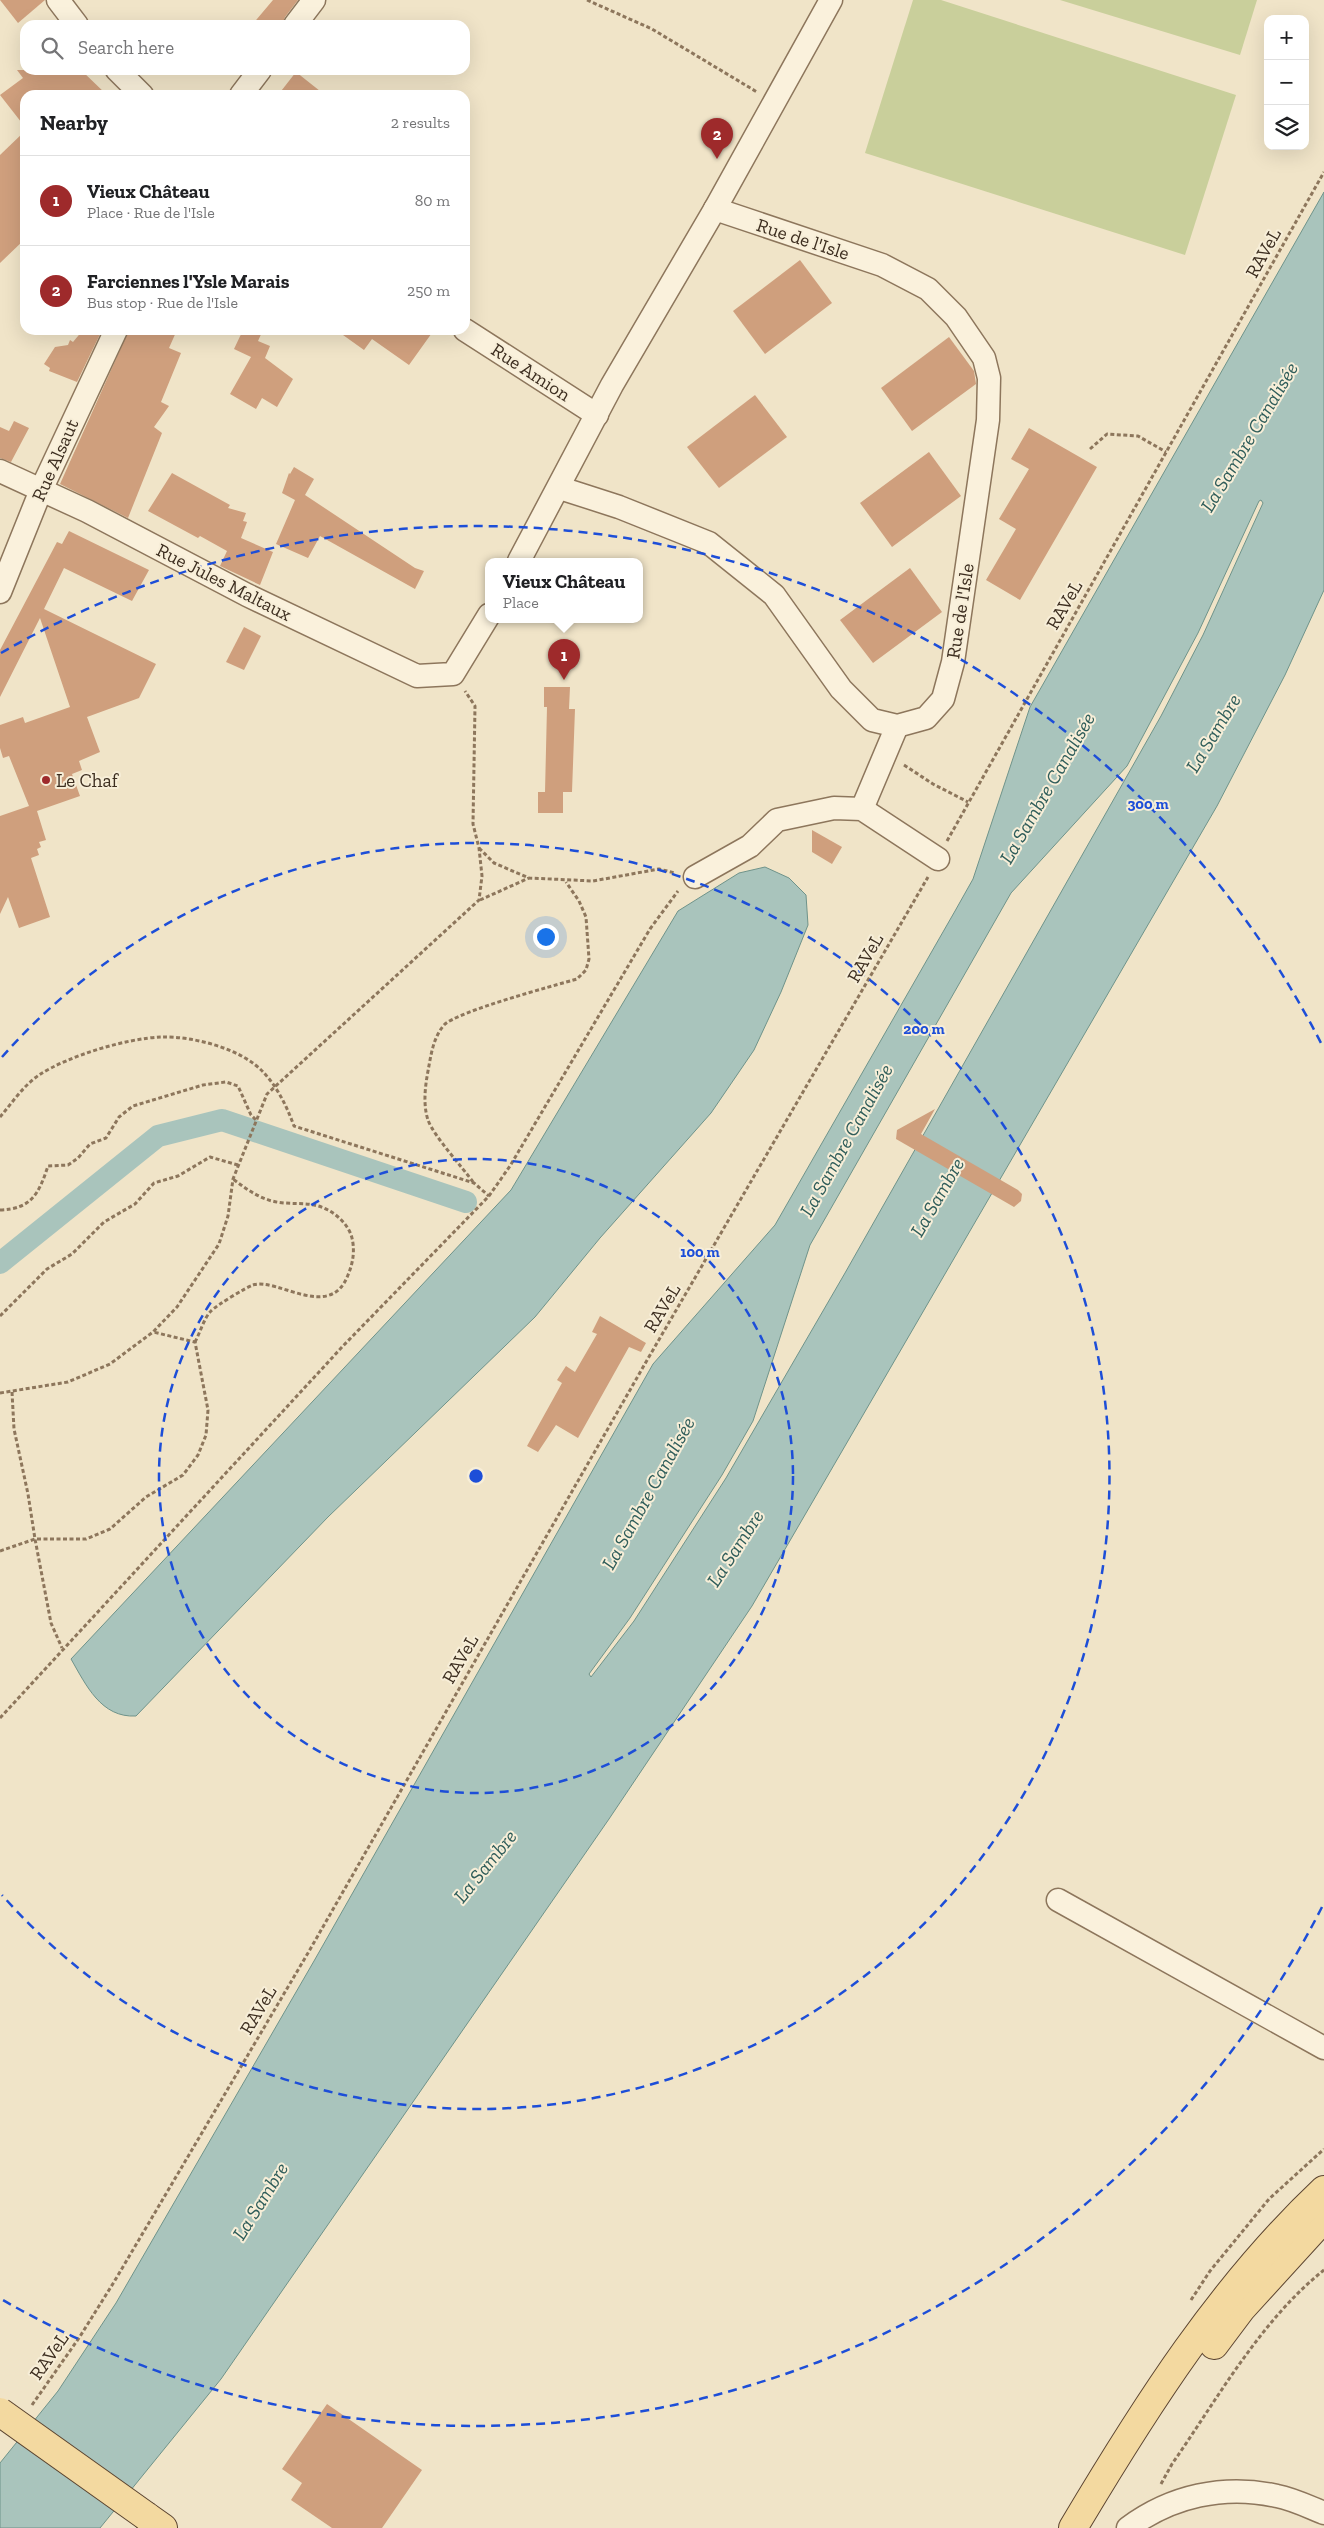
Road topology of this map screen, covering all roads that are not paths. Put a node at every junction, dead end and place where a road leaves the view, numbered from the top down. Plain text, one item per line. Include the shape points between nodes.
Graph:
1 (58, 0) edge
2 (314, 0) edge
3 (831, 0) edge
4 (73, 20) edge
5 (299, 20) edge
6 (122, 75) edge
7 (256, 75) edge
8 (137, 90) edge
9 (245, 90) edge
10 (715, 209) junction
11 (470, 333) edge
12 (114, 335) edge
13 (596, 415) junction
14 (0, 471) edge
15 (560, 488) junction
16 (41, 490) junction
17 (521, 558) edge
18 (0, 592) edge
19 (485, 622) edge
20 (898, 726) junction
21 (862, 809) junction
22 (938, 859) road end
23 (684, 880) road end
24 (1058, 1900) dead end
25 (1278, 2021) junction
26 (1324, 2033) edge
27 (1324, 2048) edge
28 (1324, 2190) edge
29 (1324, 2218) edge
30 (0, 2412) edge
31 (1324, 2513) edge
32 (155, 2522) edge
33 (1136, 2522) edge
34 (1073, 2528) edge
35 (1095, 2528) edge

1 - 4 street
2 - 5 street
3 - 10 street
6 - 8 street
7 - 9 street
10 - 13 street
10 - 20 street, Rue de l'Isle via 882,265 928,289 956,316 984,358 989,378 988,420 953,662 943,699 926,718
11 - 13 street, Rue Amion
12 - 16 street, Rue Alsaut
13 - 15 street
14 - 16 street, Rue Jules Maltaux
15 - 17 street
15 - 20 street, Rue de l'Isle via 709,542 774,595 847,695 872,720
16 - 18 street, Rue Alsaut
16 - 19 street, Rue Jules Maltaux via 247,595 417,676 453,674
20 - 21 street
21 - 22 street
21 - 23 street via 834,808 777,820 750,846
24 - 25 street
25 - 26 street
25 - 27 street
28 - 34 main road via 1294,2219 1226,2297 1160,2386
29 - 35 main road via 1241,2309 1174,2397
30 - 32 main road, bridge
31 - 33 street via 1278,2496 1226,2491 1191,2497

